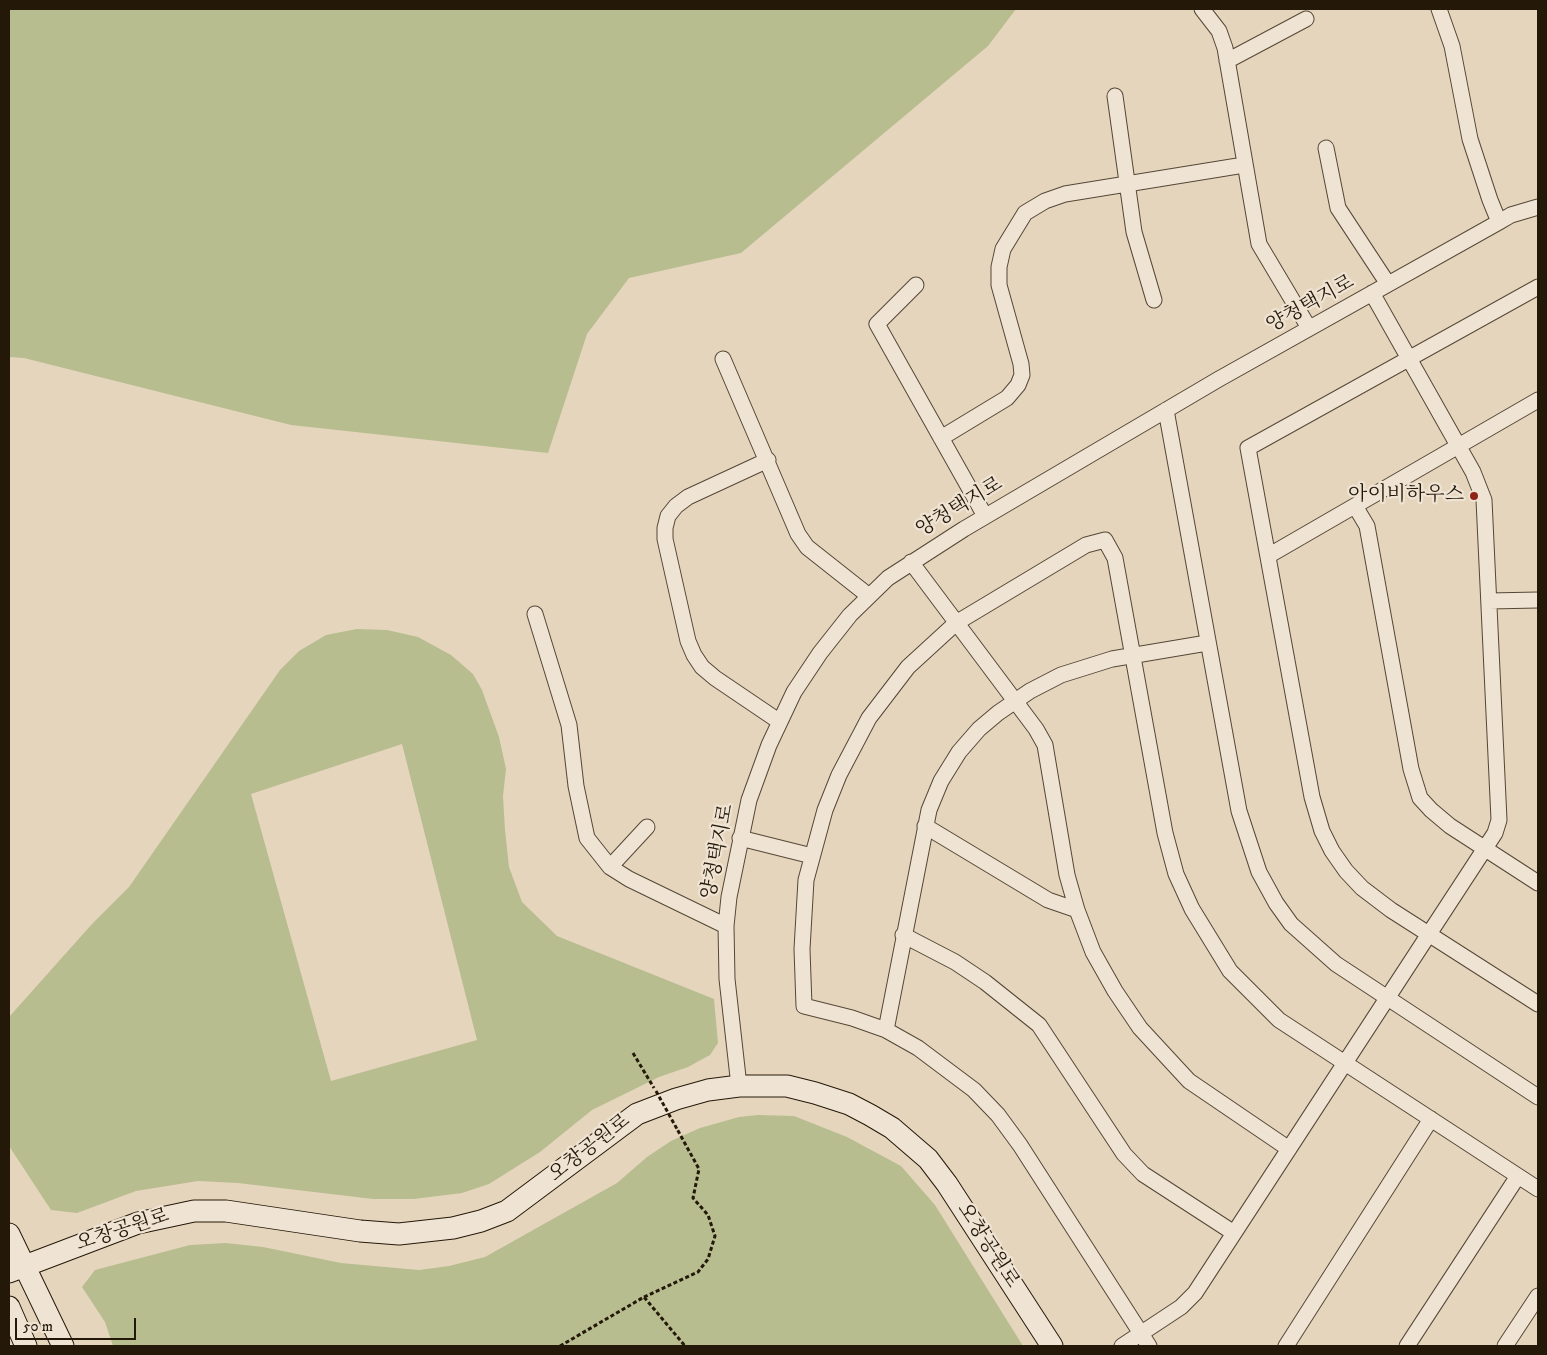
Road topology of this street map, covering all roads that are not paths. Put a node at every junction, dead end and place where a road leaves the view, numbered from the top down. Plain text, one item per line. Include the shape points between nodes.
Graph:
1 (1202, 9) edge
2 (1439, 9) edge
3 (1306, 19) dead end
4 (1227, 61) junction
5 (1115, 96) dead end
6 (1326, 148) dead end
7 (1244, 165) junction
8 (1127, 182) junction
9 (1538, 207) edge
10 (1499, 222) junction
11 (1388, 284) junction
12 (916, 286) dead end
13 (1538, 287) edge
14 (1372, 293) junction
15 (1154, 300) dead end
16 (1309, 328) junction
17 (1408, 358) junction
18 (723, 359) dead end
19 (1538, 400) edge
20 (1166, 410) junction
21 (941, 438) junction
22 (1458, 446) junction
23 (768, 460) junction
24 (1355, 506) junction
25 (985, 516) junction
26 (1268, 556) junction
27 (911, 562) junction
28 (869, 596) junction
29 (1538, 600) edge
30 (1489, 602) junction
31 (535, 614) dead end
32 (956, 624) junction
33 (1207, 643) junction
34 (1132, 656) junction
35 (1014, 701) junction
36 (780, 722) junction
37 (925, 826) junction
38 (647, 827) dead end
39 (740, 838) junction
40 (1485, 849) junction
41 (812, 856) junction
42 (610, 867) junction
43 (1538, 883) edge
44 (1077, 910) junction
45 (726, 926) junction
46 (1430, 934) junction
47 (904, 935) junction
48 (1388, 999) junction
49 (1538, 1004) edge
50 (886, 1030) junction
51 (1345, 1064) junction
52 (739, 1086) junction
53 (1538, 1097) edge
54 (1431, 1119) junction
55 (1289, 1149) junction
56 (1518, 1176) junction
57 (1538, 1189) edge
58 (1234, 1233) junction
59 (9, 1234) edge
60 (17, 1269) edge
61 (1538, 1296) edge
62 (9, 1307) edge
63 (1145, 1340) edge
64 (26, 1346) edge
65 (63, 1346) edge
66 (1052, 1346) edge
67 (1122, 1346) edge
68 (1286, 1346) edge
69 (1408, 1346) edge
70 (1505, 1346) edge

1 - 4 street via 1219,31
2 - 10 street via 1452,46 1470,138
3 - 4 street
4 - 7 street
5 - 8 street
6 - 11 street via 1338,208
7 - 8 street
7 - 16 street via 1259,244
8 - 15 street via 1134,232
8 - 21 street via 1045,201 1025,213 1016,225 1002,249 999,285 1022,375 1008,398
9 - 10 street, 양청택지로
10 - 11 street, 양청택지로
11 - 14 street, 양청택지로
12 - 21 street via 877,324
13 - 17 street
14 - 16 street, 양청택지로
14 - 17 street
16 - 20 street, 양청택지로
17 - 22 street
17 - 26 street via 1248,448
18 - 23 street
19 - 22 street
20 - 25 street, 양청택지로
20 - 33 street
21 - 25 street
22 - 24 street
22 - 30 street via 1484,500
23 - 28 street via 798,534 807,547
23 - 36 street via 688,497 676,506 668,516 665,539 694,655 715,678
24 - 26 street
24 - 40 street via 1367,526 1415,785 1420,798 1431,810
25 - 27 street, 양청택지로
26 - 46 street via 1312,797 1322,831 1346,872 1362,888
27 - 28 street, 양청택지로
27 - 32 street
28 - 36 street, 양청택지로 via 820,653 794,692
29 - 30 street
30 - 40 street via 1499,820
31 - 42 street via 569,725 576,786 587,838
32 - 34 street via 1086,545 1106,540 1115,558
32 - 35 street
32 - 41 street via 908,667 869,718 839,775
33 - 34 street
33 - 48 street via 1238,811 1259,872 1286,917 1313,946
34 - 35 street via 1061,675
34 - 51 street via 1165,833 1176,874 1192,909 1230,971 1254,997 1278,1020
35 - 37 street via 979,729 959,752 941,782
35 - 44 street via 1036,728 1045,746 1067,875
36 - 39 street, 양청택지로 via 749,800
37 - 44 street via 1048,900
37 - 47 street
38 - 42 street
39 - 41 street
39 - 45 street, 양청택지로
40 - 43 street
40 - 46 street
41 - 50 street via 806,880 804,914 804,1006
42 - 45 street
44 - 55 street via 1093,952 1140,1028 1189,1080
45 - 52 street, 양청택지로 via 727,979
46 - 48 street
46 - 49 street
47 - 50 street
47 - 58 street via 978,977 1039,1026 1124,1154 1143,1174
48 - 51 street
48 - 53 street
50 - 63 street via 951,1071 998,1115
51 - 54 street
51 - 55 street
52 - 60 street, 오창공원로 via 676,1098 637,1114 527,1198 507,1211 481,1221 430,1232 399,1234 226,1211 194,1211 138,1223
52 - 66 street, 오창공원로 via 787,1086 849,1104 911,1143 947,1184
54 - 56 street
54 - 68 street
55 - 58 street
56 - 57 street
56 - 69 street
58 - 63 street via 1195,1292
59 - 60 street
60 - 65 street
61 - 70 street
62 - 64 street
63 - 67 street

